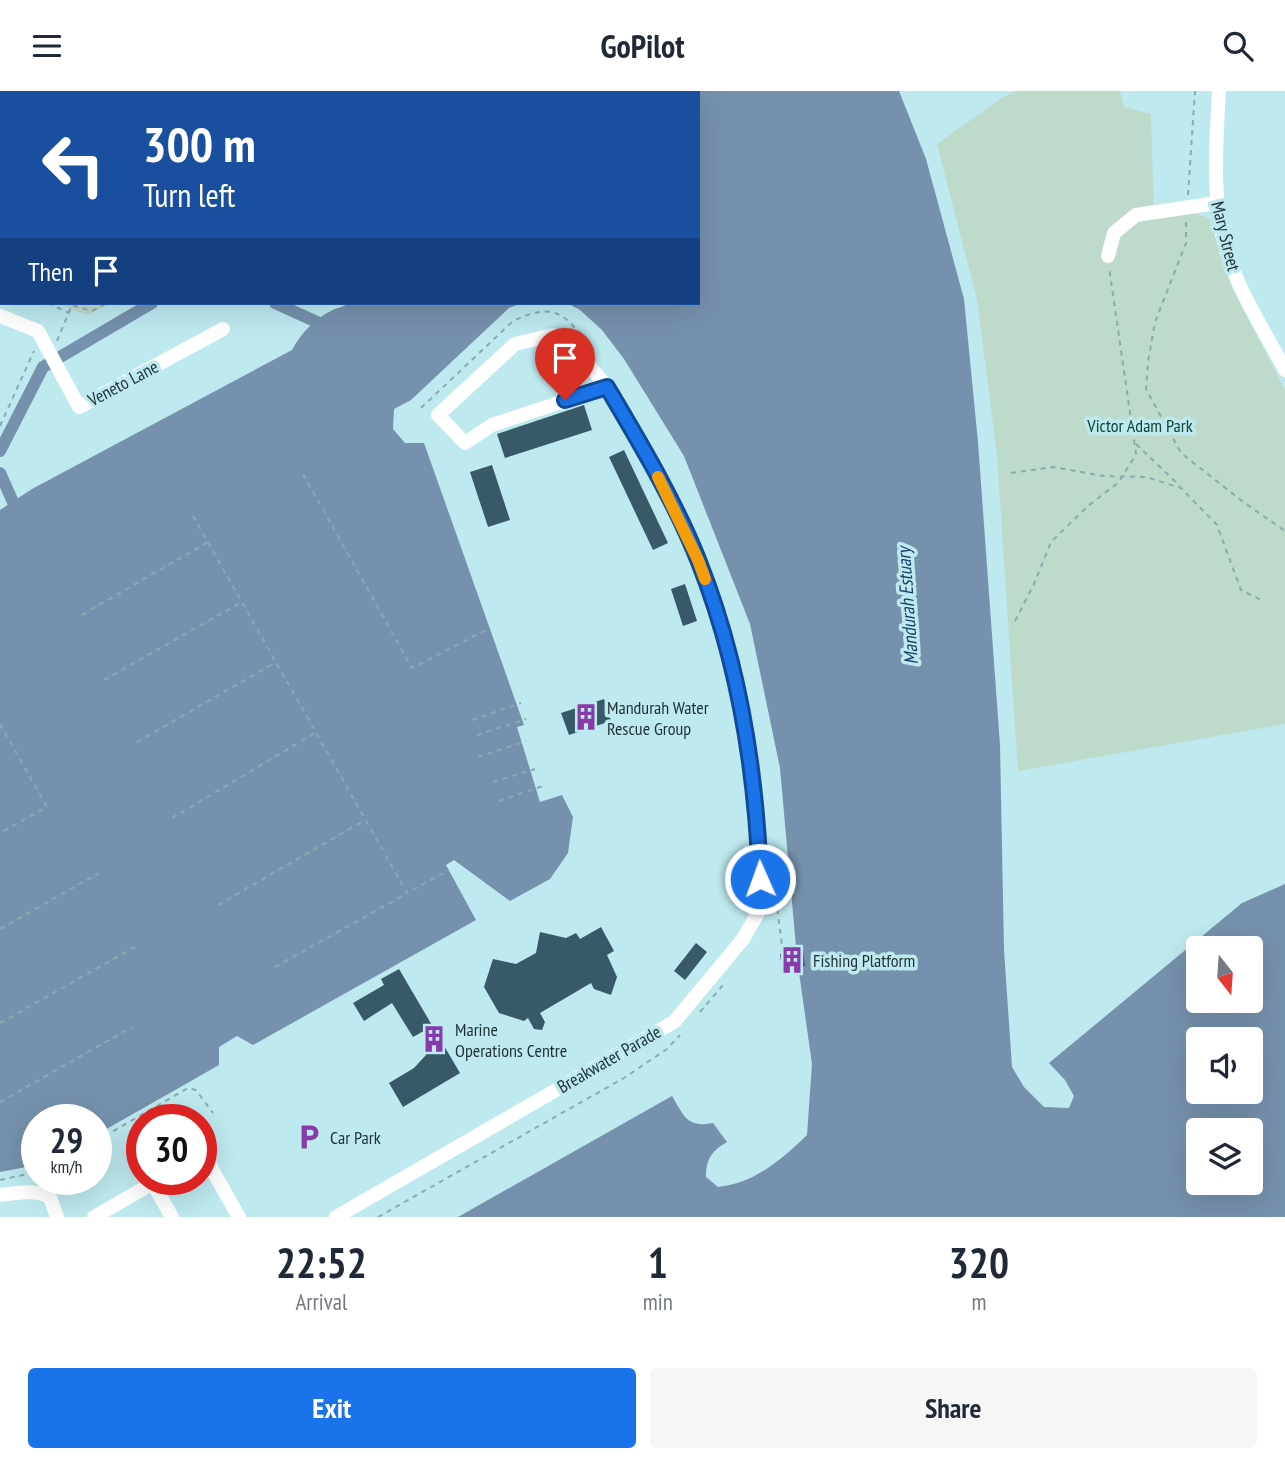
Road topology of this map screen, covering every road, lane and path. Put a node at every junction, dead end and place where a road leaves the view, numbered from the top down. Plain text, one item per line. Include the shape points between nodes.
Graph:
1 (1195, 91) edge
2 (1219, 91) edge
3 (1217, 203) junction
4 (1187, 206) junction
5 (1108, 256) joint
6 (52, 305) edge
7 (71, 305) edge
8 (74, 305) edge
9 (103, 305) edge
10 (70, 313) junction
11 (0, 316) edge
12 (223, 329) dead end
13 (48, 350) junction
14 (596, 354) dead end
15 (1285, 370) edge
16 (607, 387) junction
17 (421, 408) dead end
18 (0, 426) edge
19 (1135, 443) junction
20 (1011, 473) dead end
21 (303, 474) dead end
22 (1123, 476) junction
23 (1181, 488) junction
24 (193, 516) dead end
25 (1285, 531) edge
26 (208, 542) junction
27 (1261, 600) dead end
28 (242, 602) junction
29 (82, 615) dead end
30 (1015, 621) dead end
31 (490, 628) dead end
32 (276, 662) junction
33 (104, 680) dead end
34 (521, 703) dead end
35 (526, 719) dead end
36 (472, 720) dead end
37 (0, 724) edge
38 (316, 733) junction
39 (477, 735) dead end
40 (526, 741) dead end
41 (137, 742) dead end
42 (478, 757) dead end
43 (535, 769) dead end
44 (493, 782) dead end
45 (543, 786) dead end
46 (499, 801) dead end
47 (172, 818) dead end
48 (365, 820) junction
49 (0, 833) edge
50 (449, 870) dead end
51 (774, 871) dead end
52 (99, 873) dead end
53 (407, 893) junction
54 (776, 898) junction
55 (218, 905) dead end
56 (771, 909) dead end
57 (0, 929) edge
58 (141, 944) dead end
59 (784, 961) dead end
60 (275, 967) dead end
61 (724, 983) dead end
62 (694, 1020) dead end
63 (0, 1023) edge
64 (132, 1027) dead end
65 (685, 1029) dead end
66 (0, 1102) edge
67 (160, 1104) edge
68 (206, 1104) edge
69 (21, 1175) edge
70 (217, 1178) edge
71 (0, 1180) edge
72 (0, 1195) edge
73 (138, 1195) edge
74 (162, 1195) edge
75 (114, 1212) edge
76 (57, 1217) edge
77 (94, 1217) edge
78 (172, 1217) edge
79 (239, 1217) edge
80 (335, 1217) edge
81 (378, 1217) edge

1 - 4 path
2 - 3 street, Mary Street
3 - 4 street
3 - 15 street, Mary Street via 1236,277
4 - 5 street via 1136,215 1114,233
4 - 25 path via 1186,243 1155,322 1146,389 1181,453
5 - 19 path
6 - 10 path
7 - 10 path
8 - 9 path via 92,311
10 - 13 path via 56,344
11 - 13 street, Veneto Lane via 38,331
12 - 13 street, Veneto Lane via 79,407
13 - 18 path via 37,346
14 - 17 path via 562,314 529,313 513,321
16 - 16 street, Breakwater Parade via 553,335 515,344 438,415 465,443 492,425
16 - 80 street, Breakwater Parade via 649,458 698,560 720,622 738,689 751,768 758,824 758,913 743,939 674,1022
19 - 22 path via 1136,454
19 - 23 path
20 - 22 path via 1054,467
21 - 31 path via 412,668
22 - 23 path via 1146,477
22 - 30 path via 1051,542
23 - 27 path via 1217,525 1241,590
24 - 26 path
26 - 28 path
26 - 29 path
28 - 32 path
28 - 33 path
32 - 38 path
32 - 41 path
34 - 36 path
35 - 39 path
37 - 49 path via 47,807
38 - 47 path
38 - 48 path
40 - 42 path
43 - 44 path
45 - 46 path
48 - 53 path
48 - 55 path
50 - 53 path
51 - 54 path
52 - 57 path
53 - 60 path
54 - 56 path
54 - 59 path
58 - 63 path
61 - 62 path
64 - 66 path
65 - 81 path via 667,1049 624,1077
67 - 68 path via 188,1088 196,1090
69 - 71 path
70 - 79 street
72 - 76 street via 43,1193 50,1197
73 - 75 street
74 - 78 street
75 - 77 street

